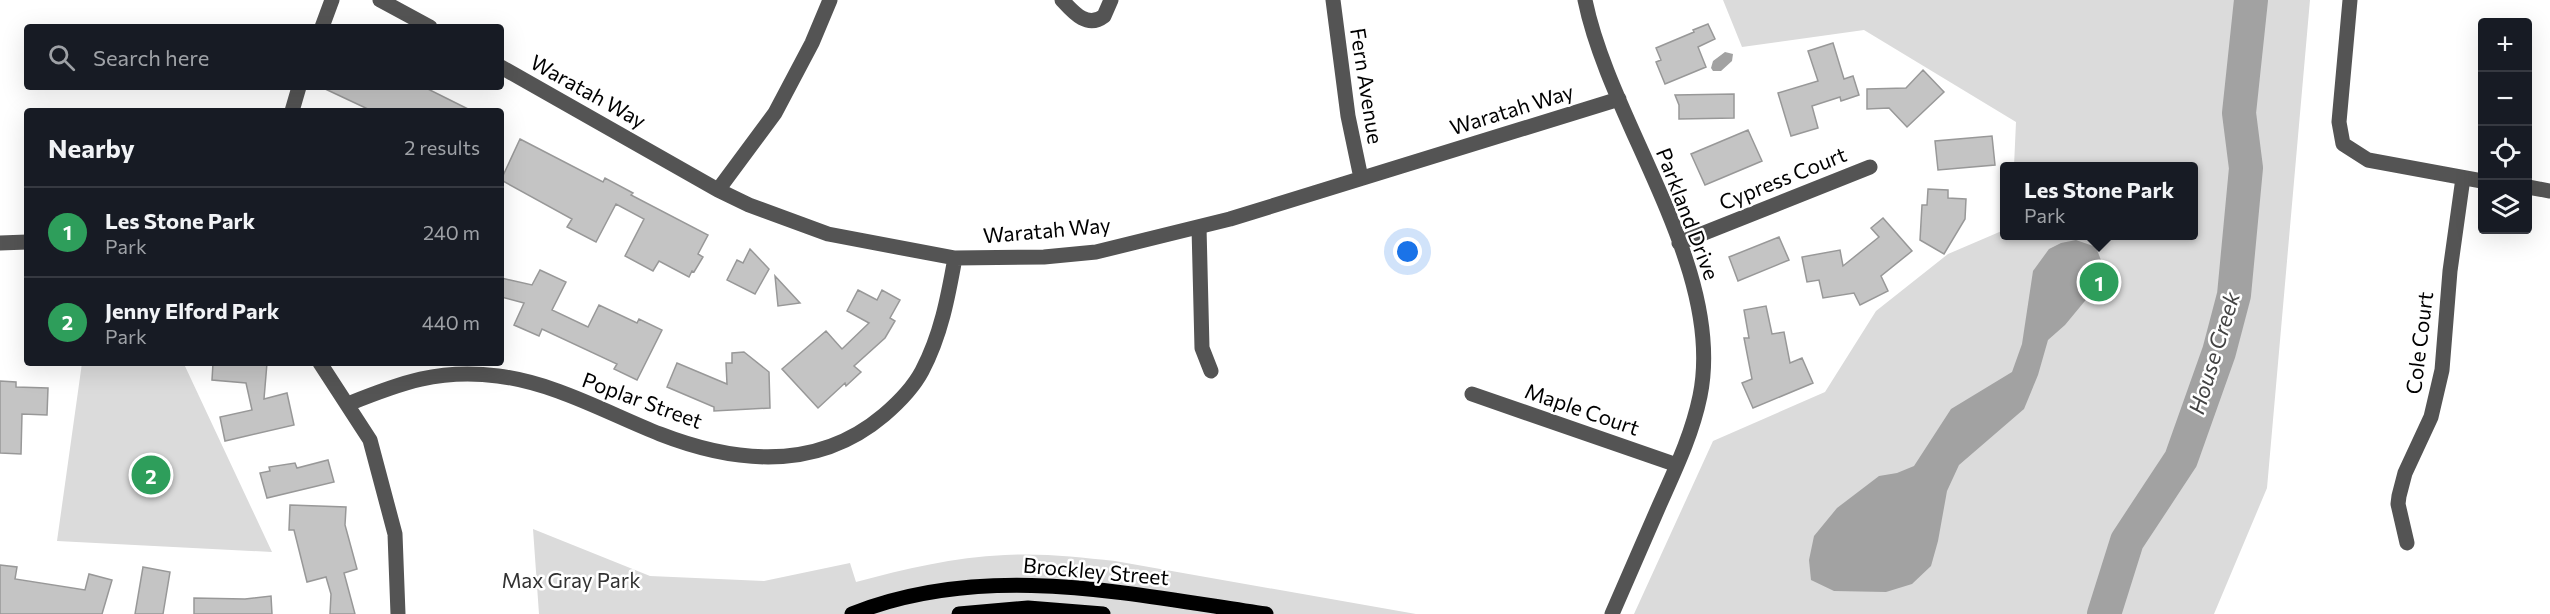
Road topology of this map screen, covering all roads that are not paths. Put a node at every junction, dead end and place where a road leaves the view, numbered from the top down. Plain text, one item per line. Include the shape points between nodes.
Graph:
1 (332, 0) edge
2 (380, 0) edge
3 (830, 0) edge
4 (1062, 0) edge
5 (1111, 0) edge
6 (1333, 0) edge
7 (1584, 0) edge
8 (2350, 0) edge
9 (323, 24) edge
10 (424, 24) edge
11 (504, 69) edge
12 (298, 90) edge
13 (1619, 99) junction
14 (293, 108) edge
15 (1870, 167) dead end
16 (1361, 178) junction
17 (2463, 178) junction
18 (2478, 180) edge
19 (2532, 189) edge
20 (718, 190) junction
21 (2550, 191) edge
22 (1199, 227) junction
23 (24, 242) edge
24 (0, 243) edge
25 (1679, 243) junction
26 (955, 258) junction
27 (322, 366) edge
28 (1210, 371) dead end
29 (1472, 394) dead end
30 (348, 404) junction
31 (1677, 465) junction
32 (2407, 543) dead end
33 (398, 614) edge
34 (852, 614) edge
35 (959, 614) edge
36 (1103, 614) edge
37 (1266, 614) edge
38 (1612, 614) edge

1 - 9 street
2 - 10 street
3 - 20 street via 775,113
4 - 5 street via 1080,18 1092,21 1104,16
6 - 16 street, Fern Avenue via 1346,106
7 - 13 street, Parkland Drive
8 - 17 street via 2339,122 2343,144 2368,160
11 - 20 street, Waratah Way
12 - 14 street
13 - 16 street, Waratah Way
13 - 25 street, Parkland Drive
15 - 25 street, Cypress Court
16 - 22 street, Waratah Way
17 - 18 street
17 - 32 street, Cole Court via 2442,370 2431,417 2405,472 2399,496
19 - 21 street
20 - 26 street, Waratah Way via 828,234
22 - 26 street, Waratah Way via 1096,252
22 - 28 street via 1202,348
23 - 24 street
25 - 31 street, Parkland Drive via 1701,325 1703,361 1700,395
26 - 30 street, Poplar Street via 946,310 921,373 898,403 876,422 810,454 782,458 704,447 662,435 526,381 496,375 415,379
27 - 30 street
29 - 31 street, Maple Court
30 - 33 street via 370,440 395,534
31 - 38 street, Parkland Drive
34 - 37 main road, Brockley Street via 900,599 998,585 1092,588
35 - 36 main road, Brockley Street via 1028,608

